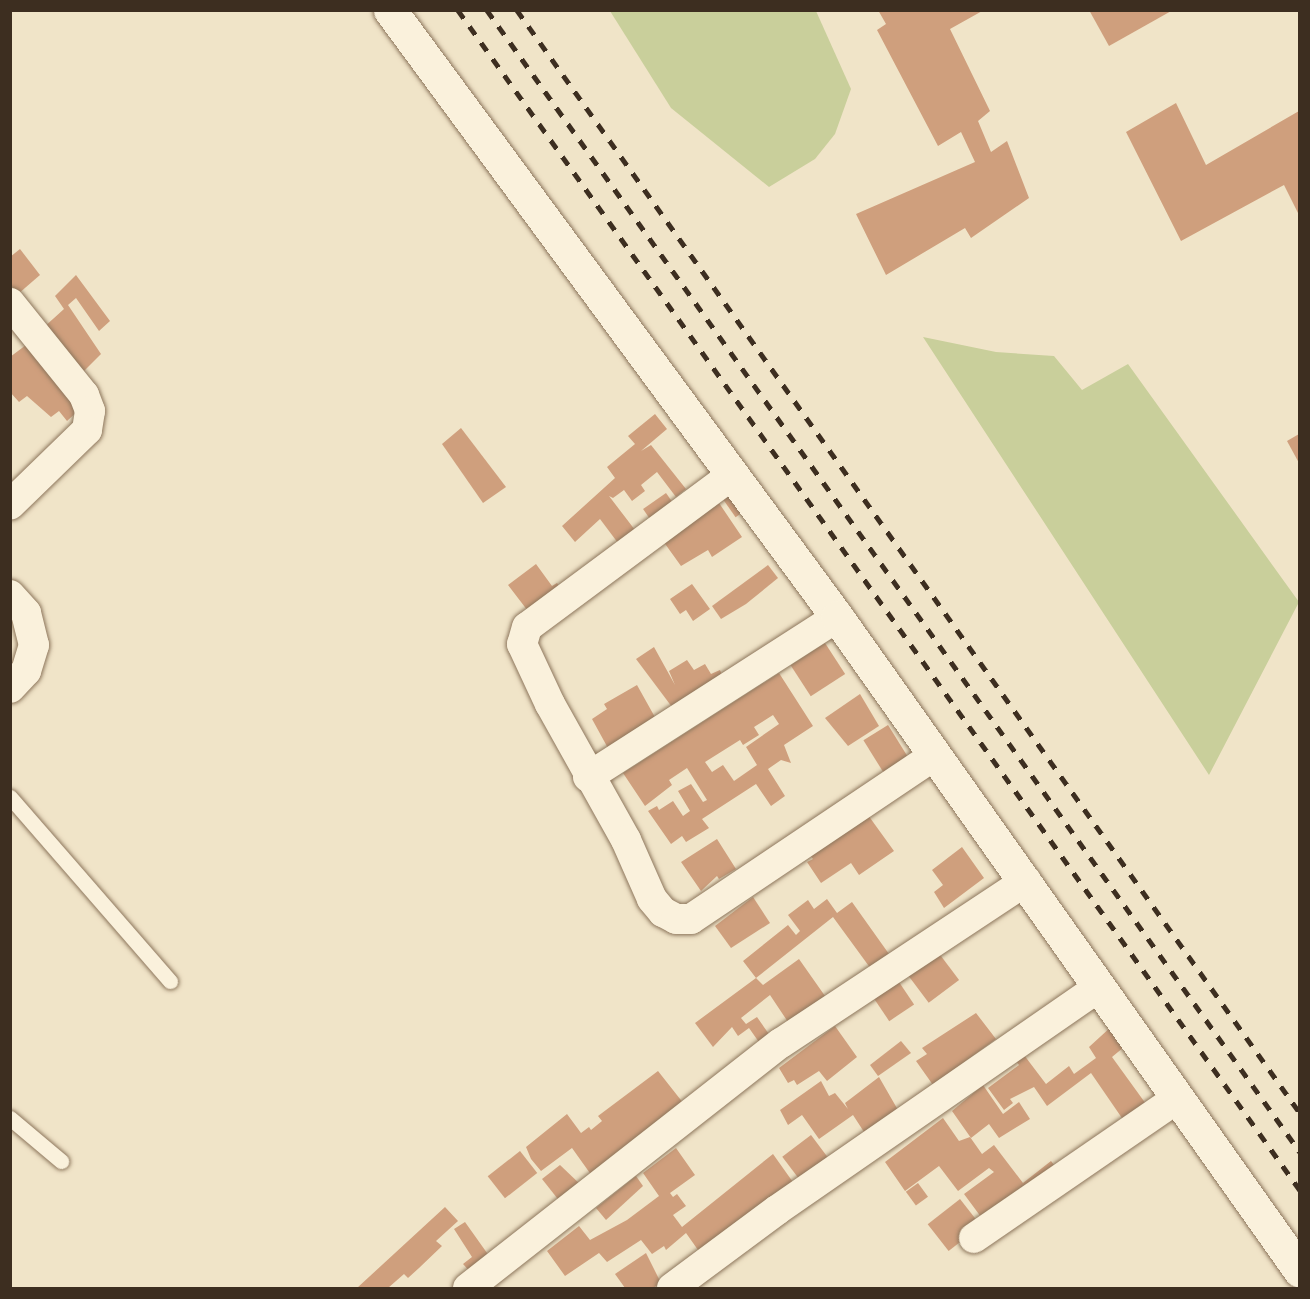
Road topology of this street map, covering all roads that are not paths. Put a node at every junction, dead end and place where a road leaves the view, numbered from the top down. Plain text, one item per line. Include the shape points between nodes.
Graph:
1 (390, 10) edge
2 (10, 303) edge
3 (732, 475) junction
4 (10, 505) edge
5 (10, 595) edge
6 (837, 617) junction
7 (10, 688) edge
8 (934, 756) junction
9 (588, 777) junction
10 (10, 797) edge
11 (1026, 881) junction
12 (170, 981) dead end
13 (1100, 986) junction
14 (1178, 1098) junction
15 (10, 1118) edge
16 (61, 1161) dead end
17 (974, 1238) dead end
18 (1299, 1271) edge
19 (468, 1288) edge
20 (672, 1288) edge

1 - 3 street
2 - 4 street via 84,395 90,421 87,430
3 - 6 street
3 - 9 street via 527,627 522,644
5 - 7 street via 26,613 34,645 26,671
6 - 8 street
6 - 9 street
8 - 9 street via 690,919 676,919 652,899 626,840
8 - 11 street
10 - 12 lane
11 - 13 street
11 - 19 street via 781,1043
13 - 14 street
13 - 20 street via 787,1203
14 - 17 street
14 - 18 street
15 - 16 lane

